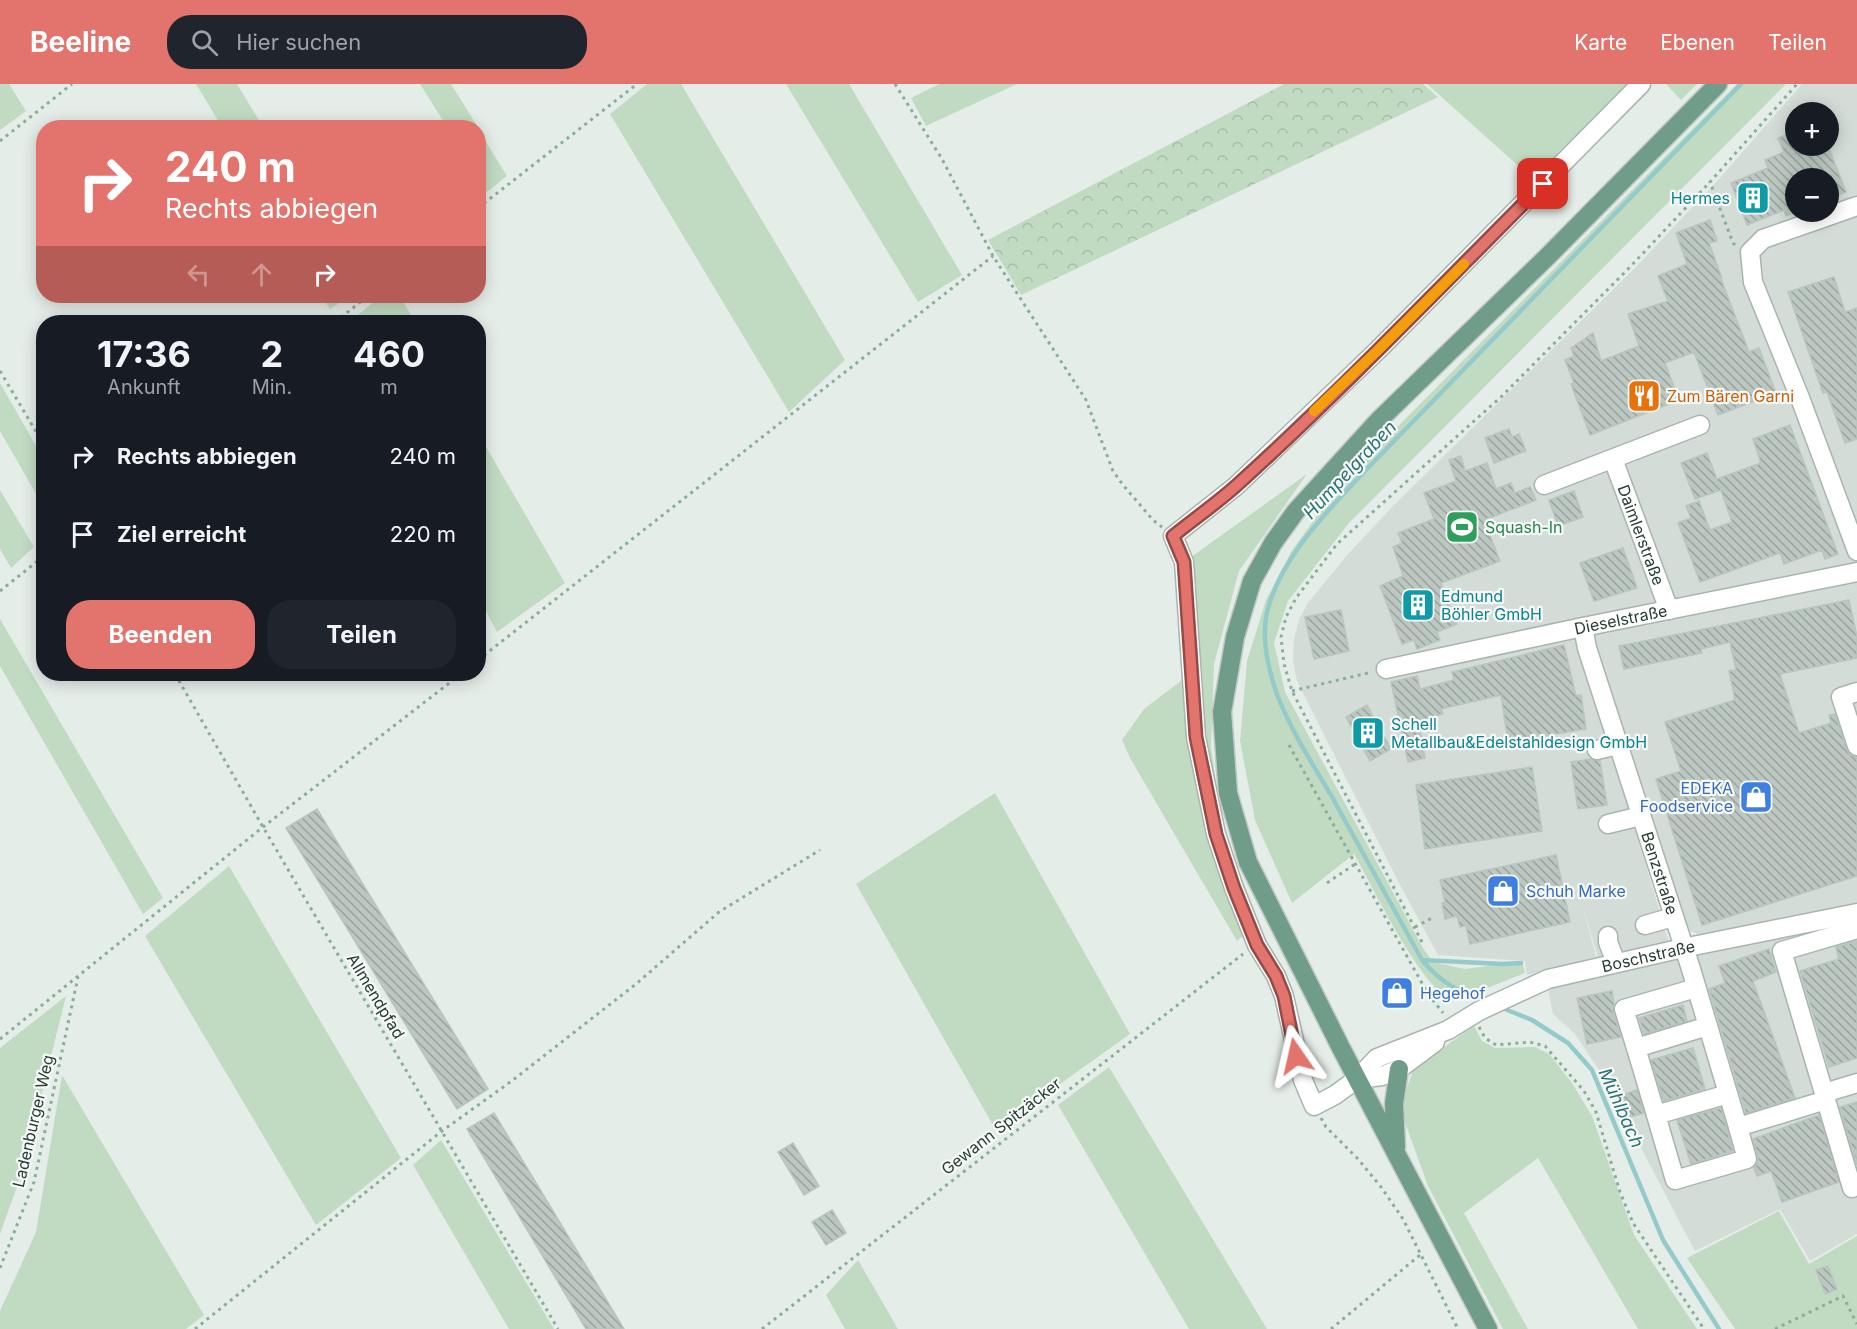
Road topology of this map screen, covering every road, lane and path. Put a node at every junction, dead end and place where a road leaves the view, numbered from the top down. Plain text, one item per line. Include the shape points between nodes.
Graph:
1 (72, 84) edge
2 (637, 84) edge
3 (896, 84) edge
4 (1641, 84) edge
5 (1718, 84) edge
6 (1797, 84) edge
7 (0, 141) edge
8 (1710, 182) junction
9 (486, 202) edge
10 (1857, 206) edge
11 (1750, 252) junction
12 (993, 256) junction
13 (359, 303) edge
14 (344, 315) edge
15 (0, 371) edge
16 (1700, 425) dead end
17 (36, 432) edge
18 (1613, 459) junction
19 (1544, 485) dead end
20 (1849, 506) edge
21 (1173, 536) junction
22 (1857, 551) edge
23 (36, 562) edge
24 (1857, 572) edge
25 (0, 591) edge
26 (1669, 610) junction
27 (1583, 627) junction
28 (486, 654) edge
29 (1386, 669) joint
30 (179, 681) edge
31 (452, 681) edge
32 (1292, 691) junction
33 (1857, 692) edge
34 (1289, 745) dead end
35 (1618, 745) junction
36 (1857, 746) edge
37 (1597, 750) dead end
38 (1641, 816) junction
39 (1608, 824) dead end
40 (263, 827) junction
41 (820, 850) dead end
42 (1355, 864) junction
43 (1327, 883) dead end
44 (1857, 913) edge
45 (1434, 916) dead end
46 (1673, 917) junction
47 (1645, 925) dead end
48 (1414, 927) junction
49 (1857, 929) edge
50 (1608, 936) dead end
51 (1422, 942) dead end
52 (1257, 945) junction
53 (1683, 948) junction
54 (1616, 963) junction
55 (79, 976) junction
56 (1696, 988) junction
57 (1476, 1013) junction
58 (1708, 1026) junction
59 (1451, 1028) junction
60 (0, 1039) edge
61 (1636, 1048) junction
62 (1399, 1069) junction
63 (1357, 1079) junction
64 (1857, 1083) edge
65 (1728, 1094) junction
66 (1825, 1096) junction
67 (1314, 1106) junction
68 (1656, 1115) junction
69 (1738, 1127) junction
70 (442, 1131) junction
71 (1396, 1152) junction
72 (1852, 1188) dead end
73 (1420, 1255) junction
74 (0, 1268) edge
75 (1857, 1324) edge
76 (195, 1329) edge
77 (558, 1329) edge
78 (762, 1329) edge
79 (1331, 1329) edge
80 (1458, 1329) edge
81 (1488, 1329) edge
82 (1704, 1329) edge
83 (1775, 1329) edge

1 - 7 path
2 - 9 path
3 - 12 path via 942,159
4 - 21 street via 1378,350 1236,486
5 - 63 main road via 1378,421 1296,511 1252,581 1235,637 1222,712 1228,793 1248,862
6 - 8 path
8 - 11 path via 1732,243
8 - 32 path via 1502,396 1337,544 1286,617 1281,637
10 - 11 street via 1763,239
11 - 20 street via 1753,282
12 - 21 path via 1086,400 1113,471 1153,520
12 - 28 path
13 - 14 path
15 - 17 path
16 - 18 street
18 - 19 street
18 - 26 street, Daimlerstraße
20 - 22 street
21 - 52 street via 1184,562 1196,737 1214,823
23 - 25 path
24 - 26 street, Dieselstraße
26 - 27 street, Dieselstraße
27 - 29 street, Dieselstraße
27 - 35 street, Benzstraße
29 - 32 path
30 - 40 path, Allmendpfad
31 - 40 path
32 - 48 path
33 - 36 street via 1841,697
34 - 42 path
35 - 37 street
35 - 38 street, Benzstraße
38 - 39 street
38 - 46 street, Benzstraße
40 - 55 path
40 - 70 path, Allmendpfad
41 - 70 path via 719,912 636,984
42 - 43 path
42 - 59 path
44 - 53 street, Boschstraße
45 - 48 path
46 - 47 street
46 - 53 street, Benzstraße
48 - 51 path
49 - 66 street via 1782,951
50 - 54 street
52 - 67 street via 1284,996 1303,1080
52 - 78 path, Gewann Spitzäcker
53 - 54 street, Boschstraße
53 - 56 street, Benzstraße
54 - 57 street, Boschstraße via 1548,979
55 - 60 path
55 - 74 path, Ladenburger Weg via 34,1182
56 - 58 street, Benzstraße
56 - 61 street via 1624,1009
57 - 59 street, Boschstraße
57 - 82 path via 1485,1038 1496,1045 1530,1042 1545,1046 1584,1091 1596,1112 1633,1223
58 - 61 street
58 - 65 street, Benzstraße
59 - 62 street, Boschstraße
59 - 63 street, Boschstraße via 1377,1058
61 - 68 street
62 - 63 street, Boschstraße
62 - 71 main road via 1394,1104
63 - 67 street
63 - 71 main road
64 - 66 street
65 - 68 street
65 - 69 street, Benzstraße
66 - 69 street
66 - 72 street
67 - 73 path via 1326,1127 1381,1187 1403,1219
68 - 69 street, Benzstraße via 1675,1180 1747,1159
70 - 76 path
70 - 77 path, Allmendpfad
71 - 81 main road
73 - 79 path
73 - 80 path
75 - 83 path via 1843,1296

